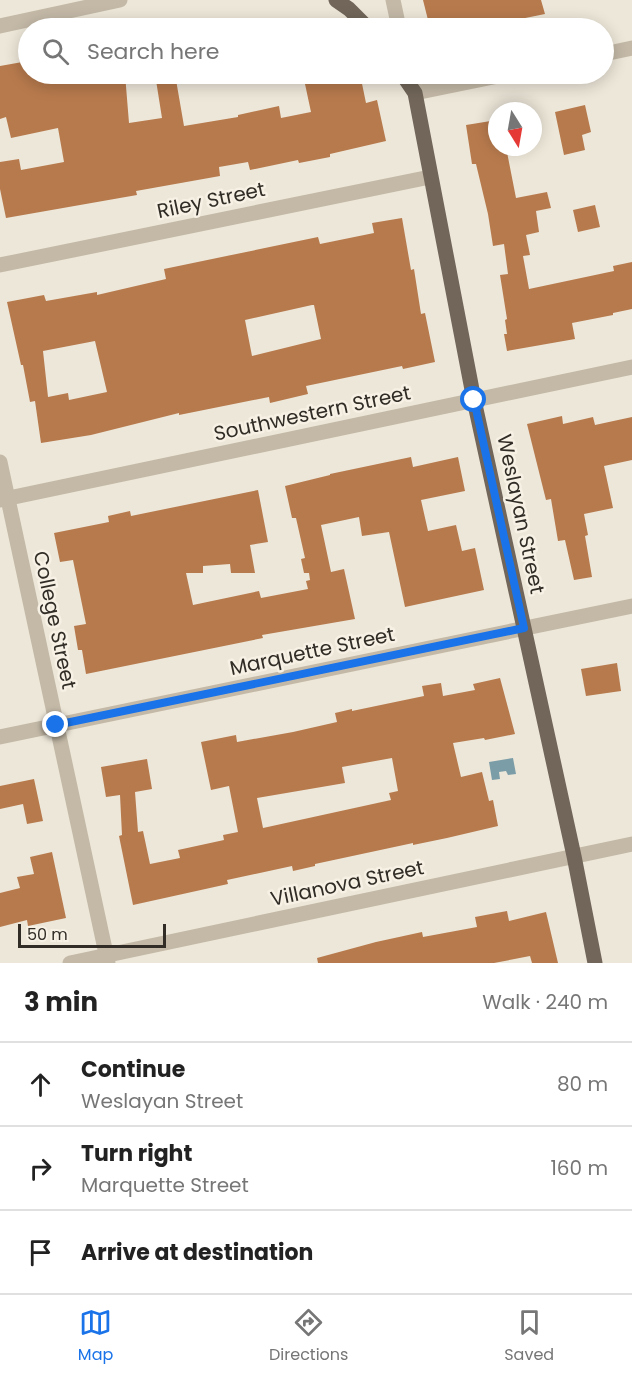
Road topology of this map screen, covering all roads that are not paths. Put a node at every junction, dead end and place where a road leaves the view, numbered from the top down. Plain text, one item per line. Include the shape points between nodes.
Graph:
1 (120, 0) edge
2 (336, 0) edge
3 (393, 0) edge
4 (354, 4) edge
5 (37, 18) edge
6 (362, 18) edge
7 (397, 18) edge
8 (18, 22) edge
9 (0, 26) edge
10 (632, 48) edge
11 (614, 52) edge
12 (408, 84) edge
13 (412, 84) edge
14 (459, 84) edge
15 (414, 93) junction
16 (430, 177) junction
17 (0, 265) edge
18 (632, 367) edge
19 (474, 400) junction
20 (0, 462) edge
21 (4, 499) edge
22 (632, 606) edge
23 (524, 628) junction
24 (56, 725) junction
25 (0, 736) edge
26 (632, 844) edge
27 (574, 856) junction
28 (107, 959) edge
29 (70, 963) edge
30 (595, 963) edge

1 - 5 street
2 - 4 main road
3 - 7 street
4 - 6 main road
8 - 9 street
10 - 11 street
12 - 15 main road
13 - 15 street, Weslayan Street
14 - 15 street
15 - 16 main road, Weslayan Street
16 - 17 street, Riley Street
16 - 19 main road, Weslayan Street
18 - 19 street, Southwestern Street
19 - 21 street, Southwestern Street
19 - 23 main road, Weslayan Street
20 - 21 street, College Street
21 - 24 street, College Street
22 - 23 street, Marquette Street
23 - 24 street, Marquette Street
23 - 27 main road, Weslayan Street
24 - 25 street, Marquette Street
24 - 28 street, College Street
26 - 27 street, Villanova Street
27 - 28 street, Villanova Street
27 - 30 main road, Weslayan Street
28 - 29 street, Villanova Street

